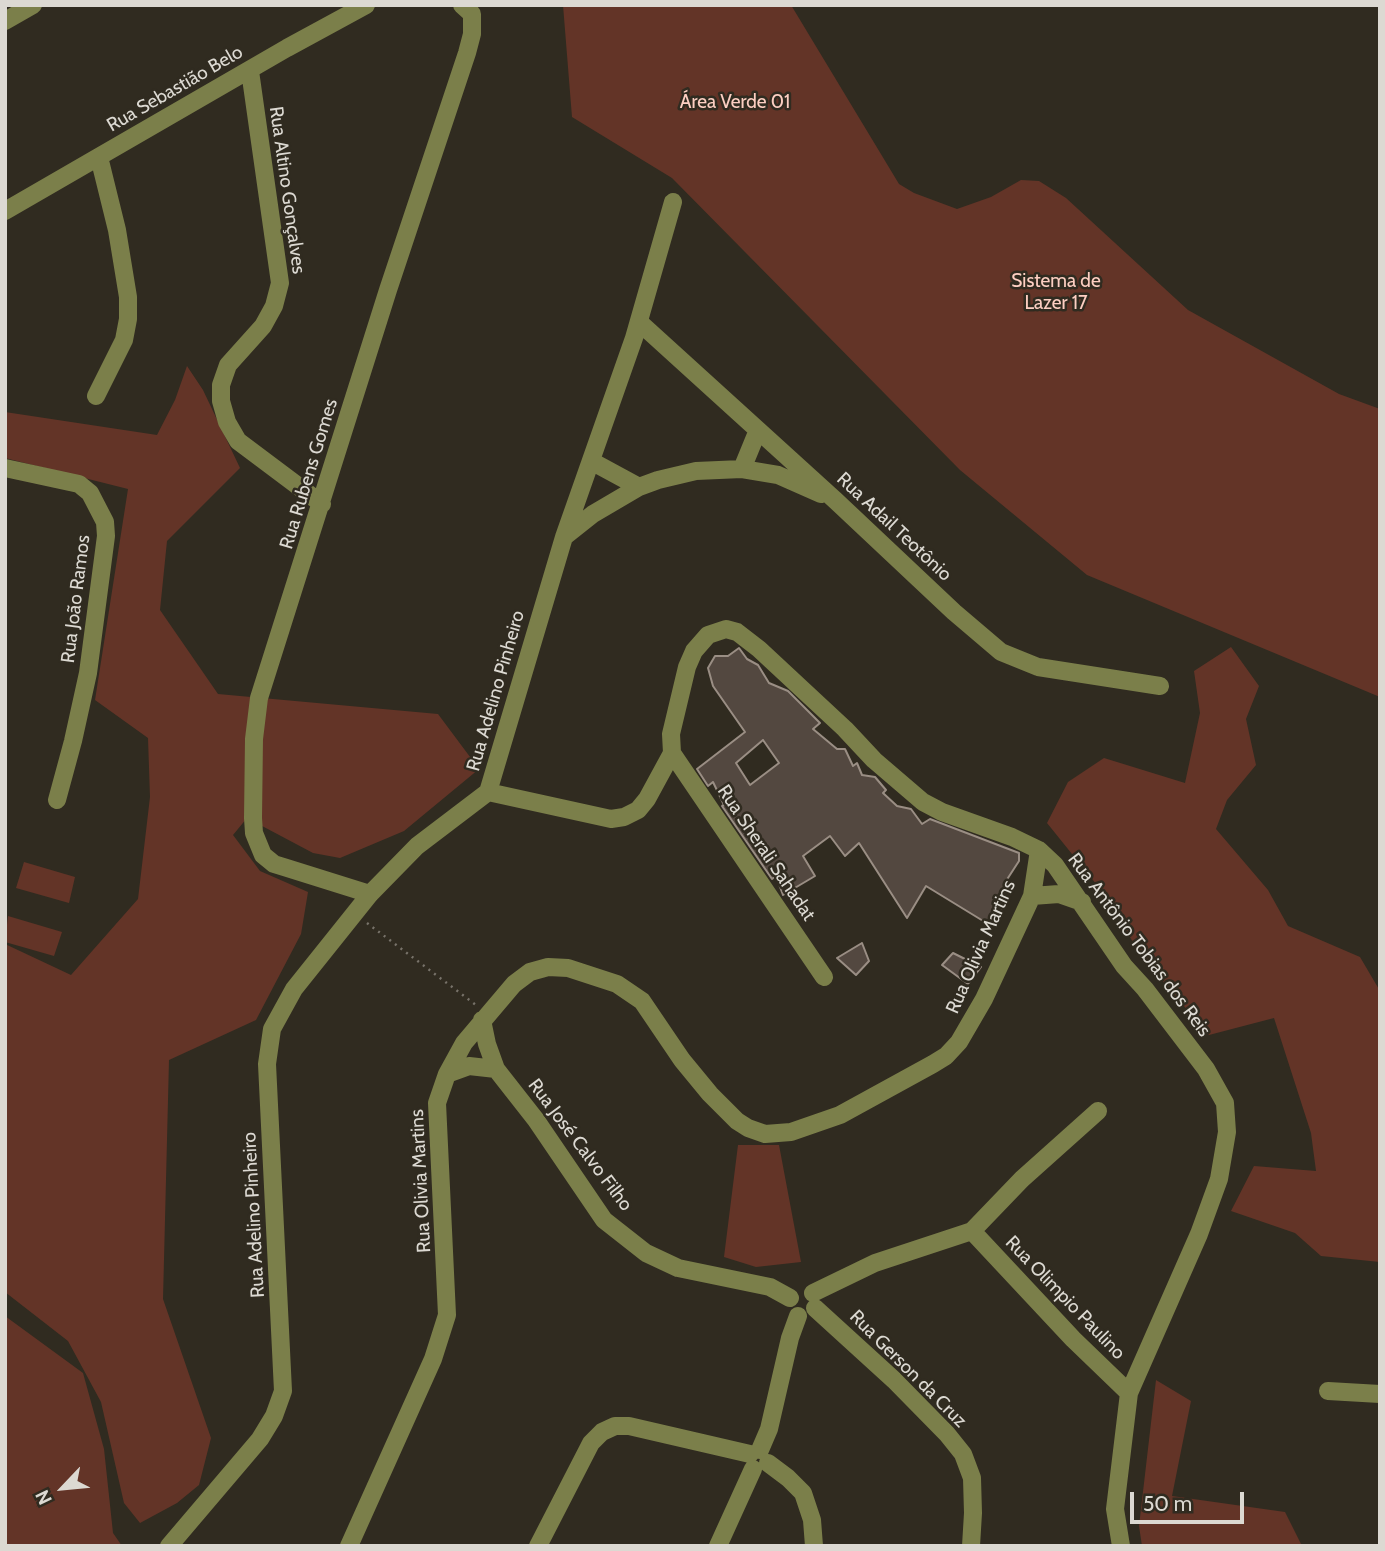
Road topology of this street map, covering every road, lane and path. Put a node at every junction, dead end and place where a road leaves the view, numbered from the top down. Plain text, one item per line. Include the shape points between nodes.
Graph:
1 (33, 5) edge
2 (366, 5) edge
3 (462, 5) edge
4 (5, 21) edge
5 (250, 71) junction
6 (99, 157) junction
7 (673, 202) dead end
8 (5, 211) edge
9 (639, 322) junction
10 (96, 396) dead end
11 (758, 430) junction
12 (591, 460) junction
13 (5, 468) edge
14 (742, 468) junction
15 (639, 487) junction
16 (835, 500) junction
17 (322, 504) junction
18 (564, 537) junction
19 (1160, 686) dead end
20 (673, 753) junction
21 (488, 792) junction
22 (57, 800) dead end
23 (1039, 850) junction
24 (370, 894) junction
25 (1032, 896) junction
26 (1082, 902) junction
27 (353, 913) junction
28 (824, 977) dead end
29 (484, 1017) junction
30 (496, 1069) junction
31 (447, 1074) junction
32 (1098, 1111) dead end
33 (972, 1231) junction
34 (790, 1297) junction
35 (814, 1301) junction
36 (798, 1316) junction
37 (1328, 1391) dead end
38 (1129, 1393) junction
39 (1380, 1394) edge
40 (758, 1459) junction
41 (169, 1546) edge
42 (349, 1546) edge
43 (538, 1546) edge
44 (718, 1546) edge
45 (814, 1546) edge
46 (971, 1546) edge
47 (1121, 1546) edge

1 - 4 street
2 - 5 street, Rua Sebastião Belo
3 - 17 street, Rua Rubens Gomes via 472,14 467,53
5 - 6 street, Rua Sebastião Belo
5 - 17 street, Rua Altino Gonçalves via 280,283 263,326 228,365 221,401 237,441
6 - 8 street, Rua Sebastião Belo
6 - 10 street via 117,230 128,319 124,340
7 - 9 street, Rua Adelino Pinheiro
9 - 11 street, Rua Adail Teotônio
9 - 12 street, Rua Adelino Pinheiro
11 - 14 street
11 - 16 street, Rua Adail Teotônio
12 - 15 street
12 - 18 street, Rua Adelino Pinheiro
13 - 22 street, Rua João Ramos via 79,484 90,492 105,522 88,673
14 - 15 street via 696,471
14 - 16 street via 778,475
15 - 18 street
16 - 19 street, Rua Adail Teotônio via 1001,652 1038,667
17 - 24 street, Rua Rubens Gomes via 259,698 254,833 263,856 274,864
18 - 21 street, Rua Adelino Pinheiro
20 - 21 street, Rua Antônio Tobias dos Reis via 647,799 624,817 596,817
20 - 23 street, Rua Antônio Tobias dos Reis via 671,734 687,667 708,635 726,629 759,649 923,803
20 - 28 street, Rua Sherali Sahadat
21 - 24 street, Rua Adelino Pinheiro via 417,846
23 - 25 street, Rua Olivia Martins
23 - 26 street, Rua Antônio Tobias dos Reis
24 - 27 street, Rua Adelino Pinheiro
25 - 26 street via 1059,894
25 - 29 street, Rua Olivia Martins via 973,1020 946,1056 840,1115 791,1132 765,1134 737,1121 682,1060 642,1001 617,984 568,968 548,967 530,972 514,984
26 - 38 street, Rua Antônio Tobias dos Reis via 1124,966 1206,1069 1225,1103 1227,1132 1219,1179
27 - 29 path
27 - 41 street, Rua Adelino Pinheiro via 294,989 272,1029 267,1064 284,1391 260,1439
29 - 30 street, Rua José Calvo Filho
29 - 31 street, Rua Olivia Martins
30 - 31 street via 469,1066
30 - 34 street, Rua José Calvo Filho via 604,1220 646,1253 678,1268 770,1287
31 - 42 street, Rua Olivia Martins via 437,1103 447,1315 433,1359
32 - 33 street
33 - 35 street via 875,1263
33 - 38 street, Rua Olimpio Paulino
34 - 35 street via 800,1289
34 - 36 street via 790,1308
35 - 36 street via 808,1315
35 - 46 street, Rua Gerson da Cruz via 962,1454 972,1478
36 - 40 street
37 - 39 street
38 - 47 street, Rua Antônio Tobias dos Reis via 1115,1509
40 - 43 street via 615,1426 591,1443
40 - 44 street
40 - 45 street via 803,1493

